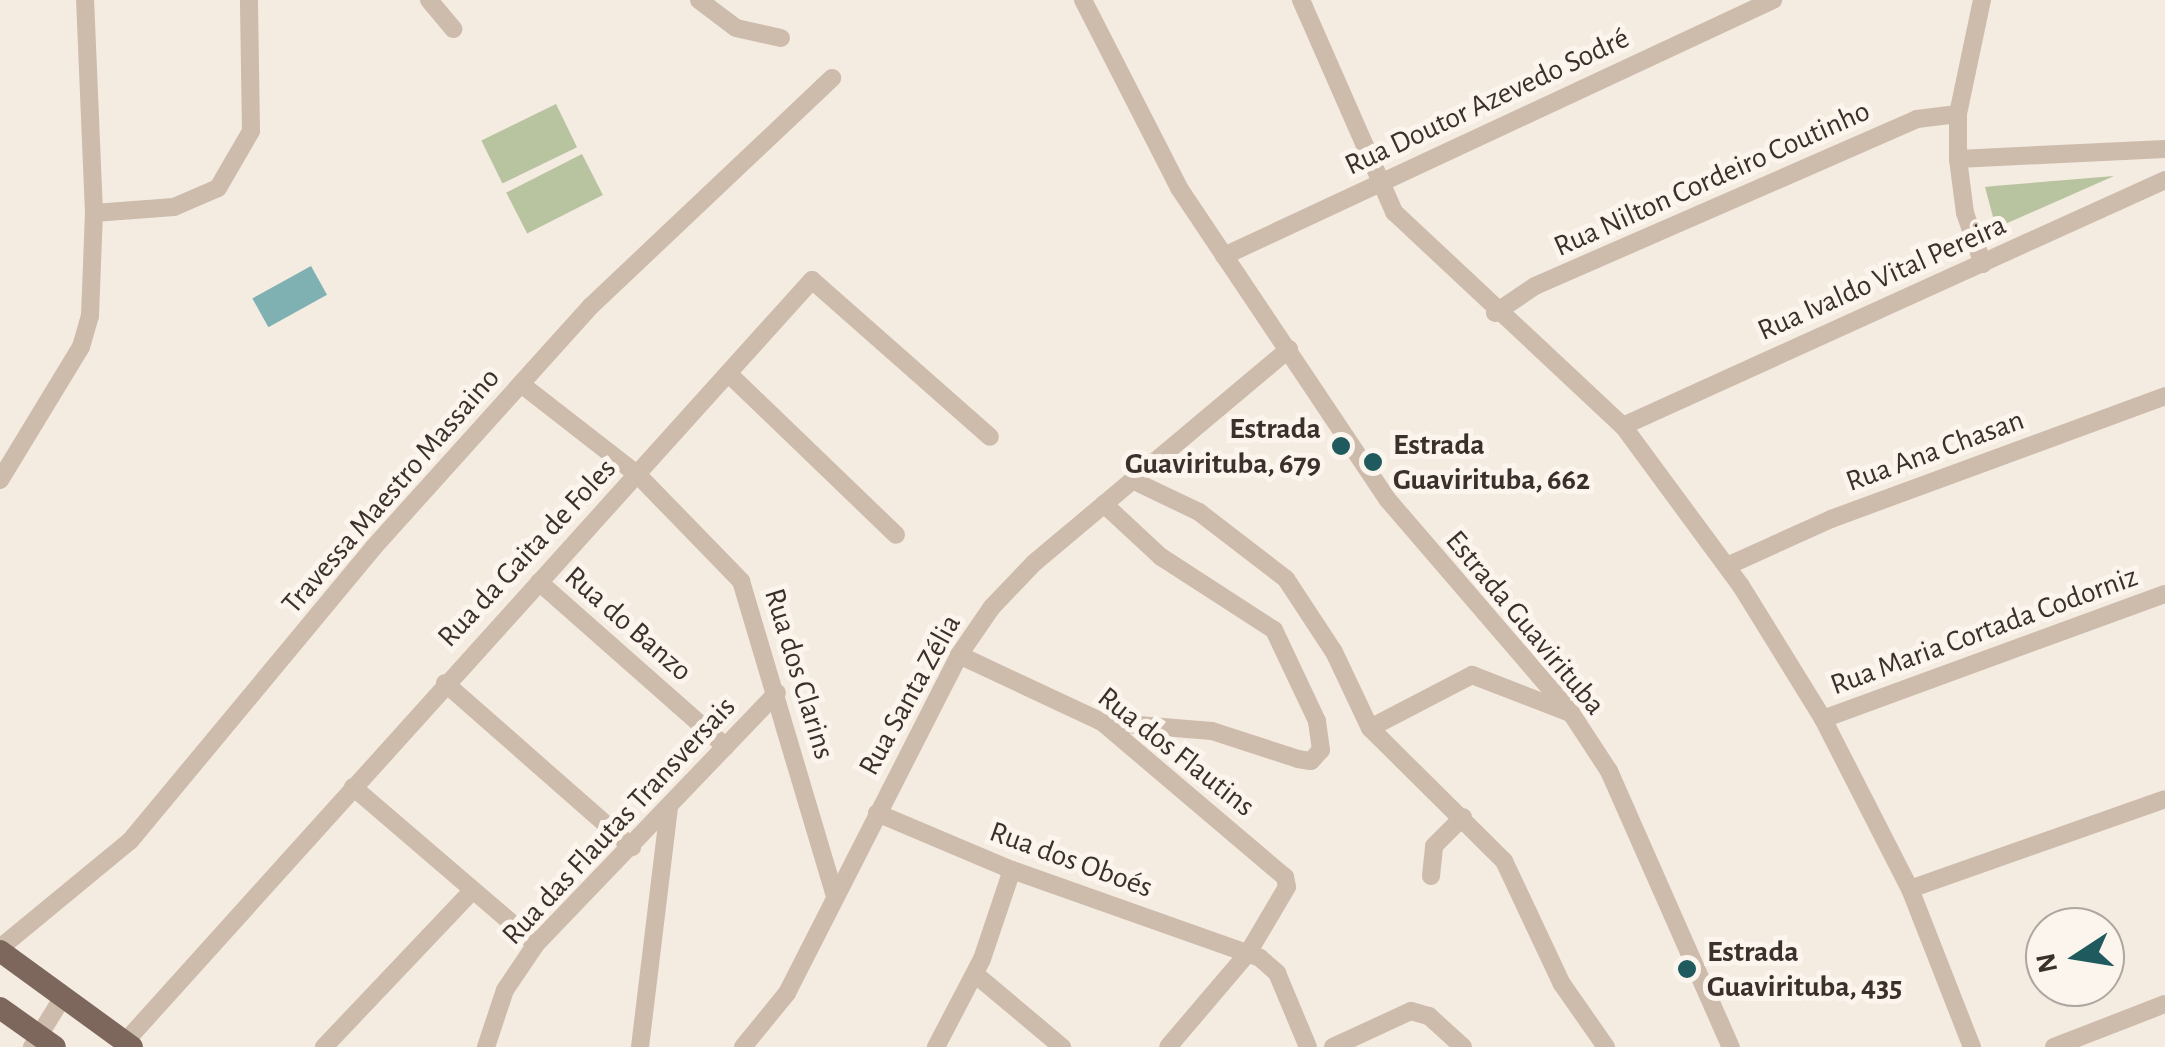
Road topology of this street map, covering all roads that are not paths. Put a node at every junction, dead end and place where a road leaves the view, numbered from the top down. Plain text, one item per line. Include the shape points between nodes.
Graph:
1 (85, 0) edge
2 (248, 0) edge
3 (429, 0) edge
4 (699, 0) edge
5 (1083, 0) edge
6 (1301, 0) edge
7 (1773, 0) edge
8 (1982, 0) edge
9 (453, 30) dead end
10 (782, 38) dead end
11 (832, 78) dead end
12 (1958, 114) junction
13 (2165, 149) edge
14 (1958, 159) junction
15 (2165, 180) edge
16 (1379, 182) junction
17 (94, 213) junction
18 (1224, 256) junction
19 (1983, 264) junction
20 (1496, 313) junction
21 (1288, 349) junction
22 (731, 376) junction
23 (521, 384) junction
24 (2165, 396) edge
25 (1622, 426) junction
26 (990, 437) dead end
27 (638, 475) junction
28 (0, 480) edge
29 (1132, 480) junction
30 (1104, 504) junction
31 (896, 535) dead end
32 (1727, 566) junction
33 (540, 582) junction
34 (2165, 594) edge
35 (960, 655) junction
36 (445, 683) junction
37 (777, 693) junction
38 (1571, 713) junction
39 (1822, 719) junction
40 (1102, 722) junction
41 (1370, 728) junction
42 (726, 747) junction
43 (352, 786) junction
44 (2165, 799) edge
45 (669, 808) junction
46 (876, 813) junction
47 (1463, 817) junction
48 (632, 848) junction
49 (1012, 870) junction
50 (1431, 876) dead end
51 (1910, 889) junction
52 (471, 892) junction
53 (835, 896) junction
54 (536, 944) junction
55 (0, 950) edge
56 (1248, 953) junction
57 (975, 974) junction
58 (63, 997) junction
59 (2165, 1004) edge
60 (0, 1008) edge
61 (42, 1043) edge
62 (128, 1044) edge
63 (1056, 1045) edge
64 (324, 1047) edge
65 (486, 1047) edge
66 (640, 1047) edge
67 (743, 1047) edge
68 (936, 1047) edge
69 (1168, 1047) edge
70 (1308, 1047) edge
71 (1333, 1047) edge
72 (1464, 1047) edge
73 (1606, 1047) edge
74 (1731, 1047) edge
75 (1972, 1047) edge
76 (2054, 1047) edge

1 - 17 street
2 - 17 street via 251,132 218,188 174,207
3 - 9 street
4 - 10 street via 736,28
5 - 18 street, Estrada Guavirituba via 1179,188
6 - 16 street
7 - 16 street, Rua Doutor Azevedo Sodré
8 - 12 street
11 - 23 street, Travessa Maestro Massaino via 602,295
12 - 14 street
12 - 20 street, Rua Nilton Cordeiro Coutinho via 1917,119 1536,286
13 - 14 street
14 - 19 street via 1965,212
15 - 19 street, Rua Ivaldo Vital Pereira
16 - 18 street, Rua Doutor Azevedo Sodré
16 - 20 street via 1409,230
17 - 28 street via 90,316 81,347
18 - 21 street, Estrada Guavirituba
19 - 25 street, Rua Ivaldo Vital Pereira
20 - 25 street
21 - 29 street, Rua Santa Zélia
21 - 38 street, Estrada Guavirituba via 1388,500
22 - 26 street, Rua da Gaita de Foles via 812,280
22 - 27 street, Rua da Gaita de Foles
22 - 31 street
23 - 27 street, Rua dos Clarins
23 - 55 street, Travessa Maestro Massaino via 373,548 130,841
24 - 32 street, Rua Ana Chasan via 1831,519
25 - 32 street
27 - 33 street, Rua da Gaita de Foles
27 - 37 street, Rua dos Clarins via 741,580
29 - 30 street, Rua Santa Zélia
29 - 41 street via 1199,512 1286,579 1334,652
30 - 35 street, Rua Santa Zélia via 992,607
30 - 40 street via 1161,558 1274,630 1322,741 1319,756 1298,759 1212,731
32 - 39 street
33 - 36 street, Rua da Gaita de Foles
33 - 42 street, Rua do Banzo
34 - 39 street, Rua Maria Cortada Codorniz
35 - 40 street, Rua dos Flautins
35 - 46 street, Rua Santa Zélia
36 - 43 street, Rua da Gaita de Foles
36 - 48 street
37 - 42 street, Rua das Flautas Transversais
37 - 53 street, Rua dos Clarins
38 - 41 street via 1472,675
38 - 74 street, Estrada Guavirituba via 1609,771
39 - 51 street
40 - 56 street, Rua dos Flautins via 1277,866 1288,887
41 - 47 street
42 - 45 street, Rua das Flautas Transversais
43 - 52 street
43 - 62 street, Rua da Gaita de Foles
44 - 51 street
45 - 48 street, Rua das Flautas Transversais
45 - 66 street
46 - 49 street, Rua dos Oboés
46 - 53 street, Rua Santa Zélia
47 - 50 street via 1434,846
47 - 73 street via 1512,872 1562,984
48 - 54 street, Rua das Flautas Transversais
49 - 56 street, Rua dos Oboés
49 - 57 street
51 - 75 street
52 - 54 street
52 - 64 street
53 - 67 street, Rua Santa Zélia via 787,993
54 - 65 street, Rua das Flautas Transversais via 504,990
55 - 58 main road
56 - 69 street
56 - 70 street via 1277,973
57 - 63 street
57 - 68 street
58 - 61 street
58 - 62 main road
59 - 76 street
60 - 61 main road
71 - 72 street via 1411,1010 1430,1016

